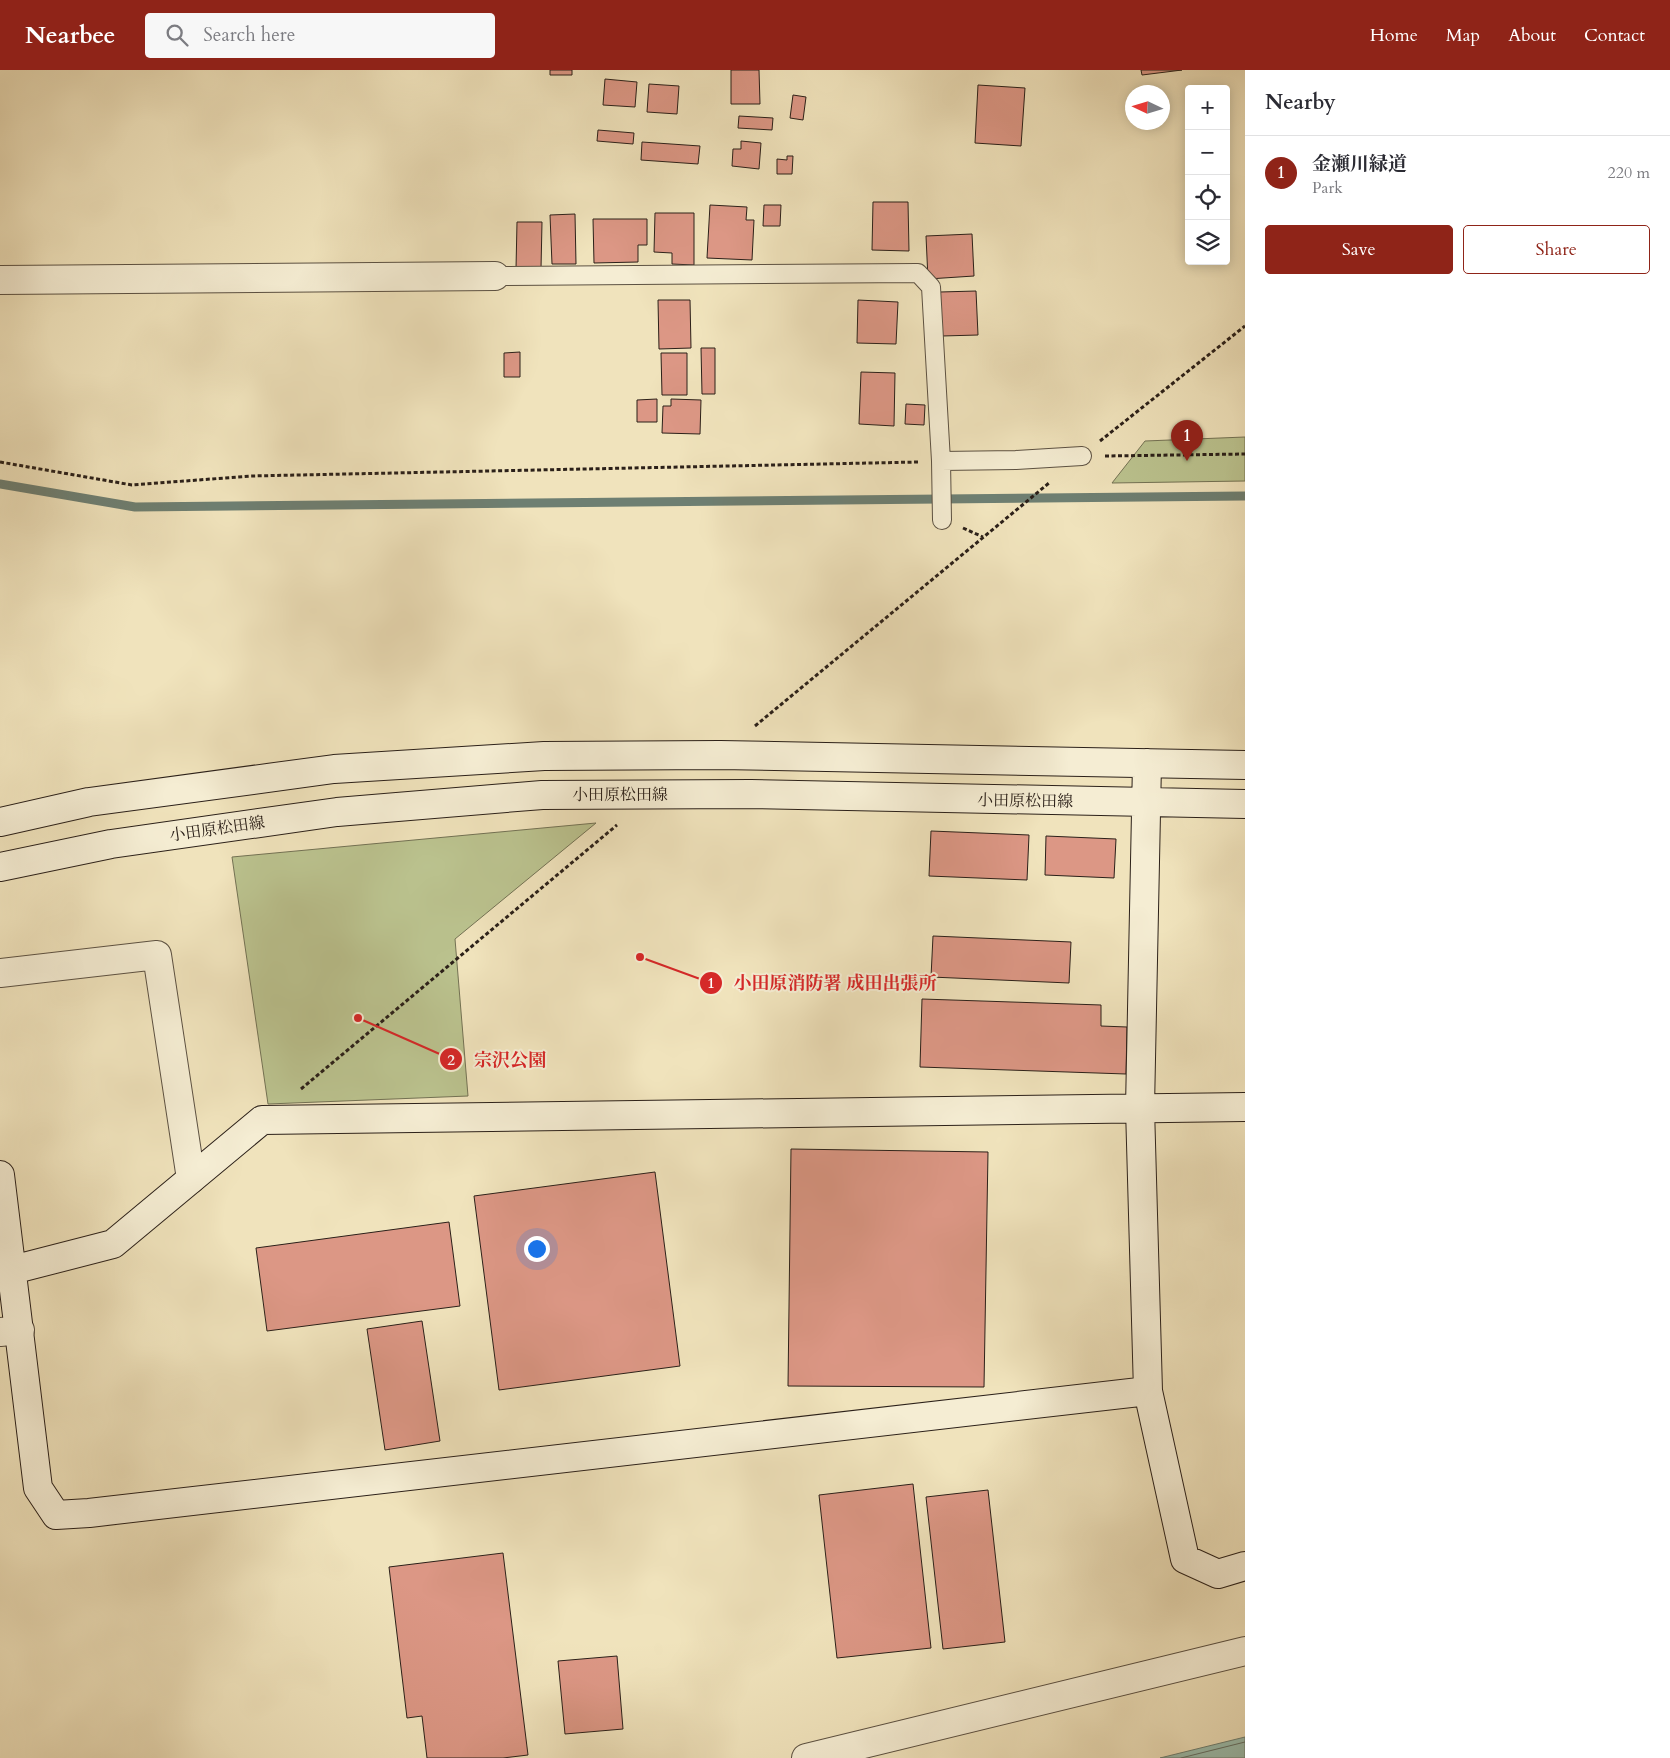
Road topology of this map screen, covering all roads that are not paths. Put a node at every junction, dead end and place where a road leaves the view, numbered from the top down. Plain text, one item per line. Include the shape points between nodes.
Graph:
1 (495, 276) joint
2 (0, 280) edge
3 (1082, 456) road end
4 (941, 461) junction
5 (942, 520) dead end
6 (1147, 763) junction
7 (1245, 765) edge
8 (1148, 802) junction
9 (1245, 804) edge
10 (0, 822) edge
11 (0, 867) edge
12 (0, 974) edge
13 (1245, 1107) edge
14 (1140, 1108) junction
15 (0, 1174) edge
16 (191, 1179) junction
17 (12, 1270) junction
18 (10, 1331) edge
19 (1148, 1391) junction
20 (1245, 1566) edge
21 (1245, 1651) edge
22 (806, 1758) edge

1 - 2 street
1 - 4 lane via 918,273 931,287
3 - 4 lane
4 - 5 lane
6 - 7 street
6 - 8 street
6 - 10 street via 720,755 544,756 334,769 89,802
8 - 9 street, 小田原松田線
8 - 11 street, 小田原松田線 via 752,794 542,795 337,812 111,844
8 - 14 street
12 - 16 street via 157,955
13 - 14 street
14 - 16 street via 262,1120
14 - 19 street
15 - 17 street
16 - 17 street via 114,1244
17 - 18 street
18 - 19 street via 38,1488 56,1515
19 - 20 street via 1185,1559 1218,1574
21 - 22 street

